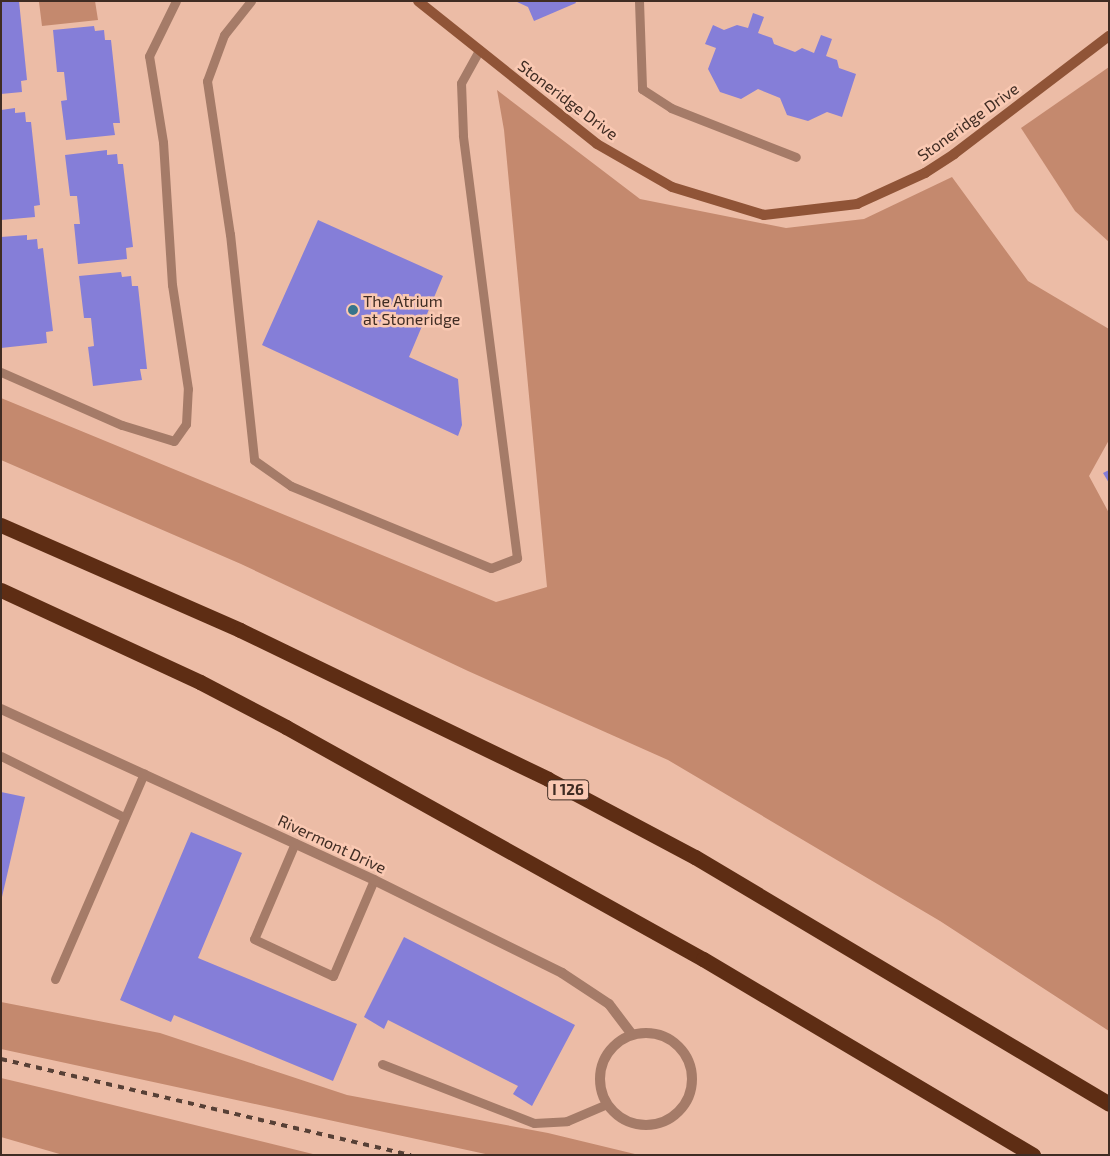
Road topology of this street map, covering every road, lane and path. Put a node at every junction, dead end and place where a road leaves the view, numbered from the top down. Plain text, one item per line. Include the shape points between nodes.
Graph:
1 (176, 1) edge
2 (251, 1) edge
3 (418, 1) edge
4 (639, 1) edge
5 (1109, 36) edge
6 (479, 50) junction
7 (796, 157) dead end
8 (1, 372) edge
9 (1, 525) edge
10 (1, 590) edge
11 (1, 709) edge
12 (1, 756) edge
13 (144, 774) junction
14 (124, 816) junction
15 (294, 843) junction
16 (374, 880) junction
17 (55, 979) dead end
18 (632, 1034) junction
19 (382, 1064) dead end
20 (607, 1104) junction
21 (1109, 1104) edge
22 (1033, 1155) edge

1 - 8 lane via 149,56 163,142 172,285 188,389 186,424 174,441 122,425
2 - 6 lane via 224,35 207,81 230,234 254,460 292,486 491,568 517,558 463,135 461,83
3 - 6 street, Stoneridge Drive
4 - 7 lane via 642,89 671,108
5 - 6 street, Stoneridge Drive via 925,173 857,204 764,215 672,187 597,144
9 - 21 highway, I 126 via 240,630 548,779 695,858
10 - 22 highway via 200,682 295,732 703,959
11 - 13 street, Rivermont Drive
12 - 14 lane
13 - 14 lane
13 - 15 street, Rivermont Drive
14 - 17 lane
15 - 16 street, Rivermont Drive
15 - 16 lane via 254,939 333,976
16 - 18 street, Rivermont Drive via 576,982 609,1004
18 - 20 street via 619,1041 602,1063 601,1091
18 - 20 street via 648,1032 677,1044 687,1056 692,1071 692,1087 687,1102 677,1114 648,1126 618,1116
19 - 20 lane via 534,1123 567,1121

